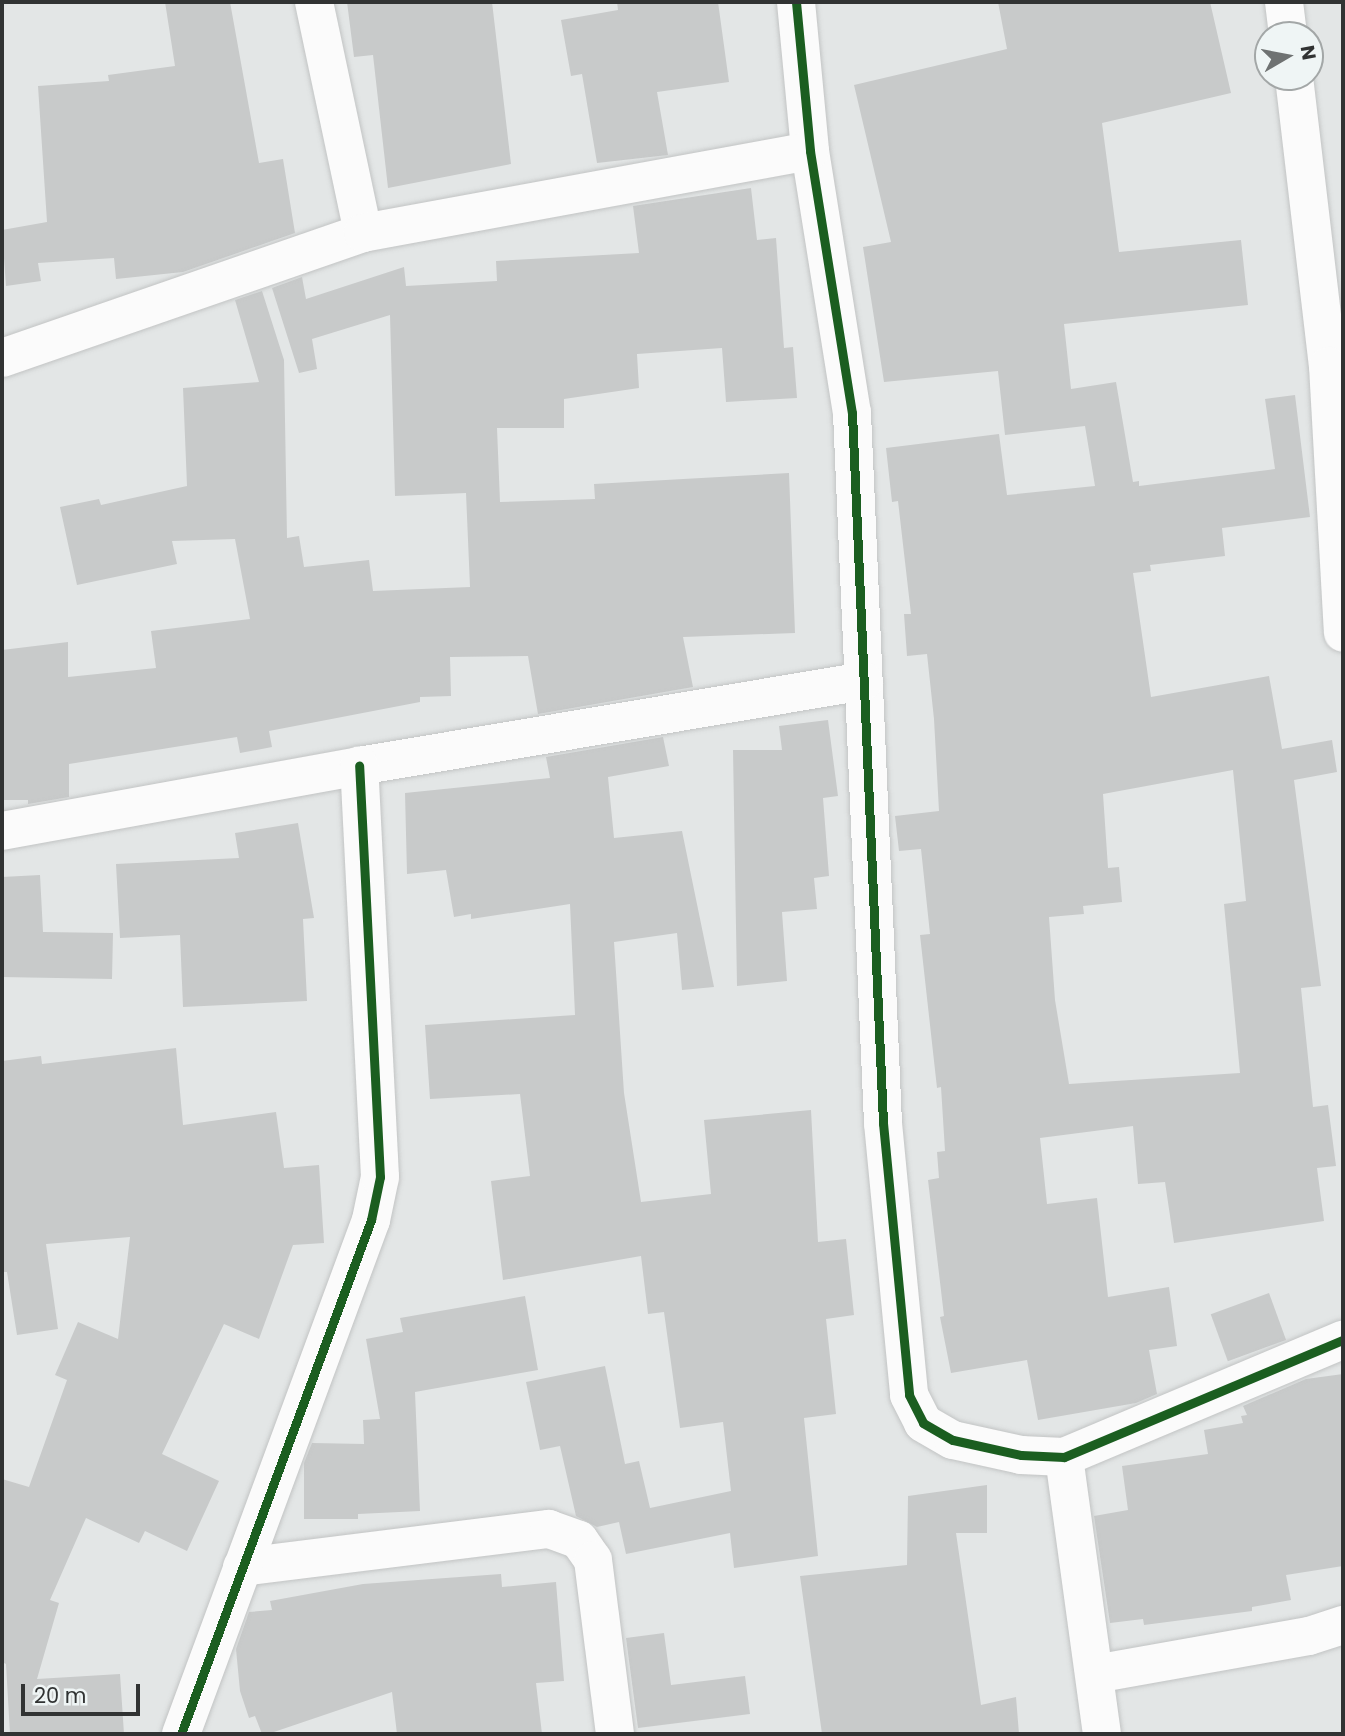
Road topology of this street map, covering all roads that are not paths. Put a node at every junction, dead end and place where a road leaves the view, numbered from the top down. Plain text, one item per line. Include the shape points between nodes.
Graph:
1 (313, 2) edge
2 (796, 2) edge
3 (1284, 2) edge
4 (1286, 21) edge
5 (1296, 91) edge
6 (810, 151) junction
7 (363, 233) junction
8 (2, 358) edge
9 (1336, 365) edge
10 (1343, 633) edge
11 (864, 681) junction
12 (359, 766) junction
13 (2, 831) edge
14 (1343, 1340) edge
15 (1064, 1457) junction
16 (242, 1567) junction
17 (1343, 1625) edge
18 (1095, 1674) junction
19 (181, 1734) edge
20 (615, 1734) edge
21 (1102, 1734) edge

1 - 7 street
2 - 6 street
3 - 4 street
5 - 9 street
6 - 7 street
6 - 11 street via 852,413
7 - 8 street
9 - 10 street
11 - 12 street
11 - 15 street via 883,1123 909,1395 923,1423 953,1440 1021,1455
12 - 13 street
12 - 16 street via 380,1177 371,1220
14 - 15 street
15 - 18 street
16 - 19 street
16 - 20 street via 549,1529 579,1540 593,1560
17 - 18 street via 1309,1636
18 - 21 street

